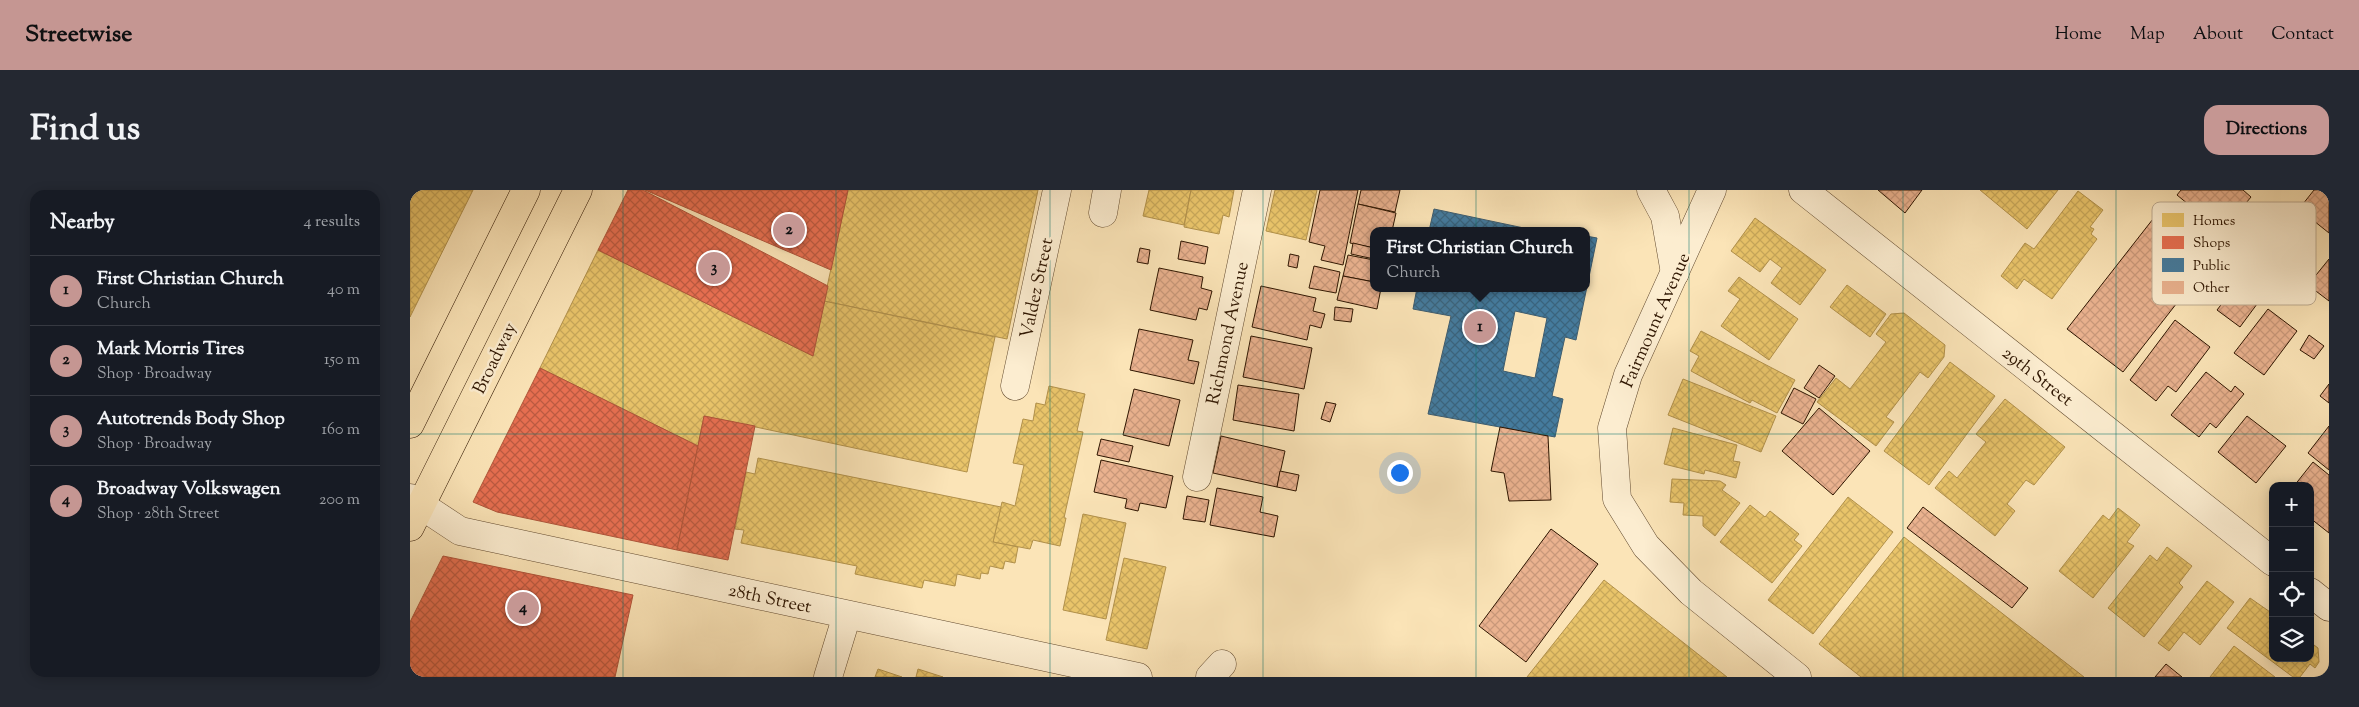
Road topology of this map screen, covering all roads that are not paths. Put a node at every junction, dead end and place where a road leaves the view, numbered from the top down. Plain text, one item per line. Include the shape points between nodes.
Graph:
1 (526, 190) edge
2 (578, 190) edge
3 (1057, 190) edge
4 (1257, 190) edge
5 (1650, 190) edge
6 (1712, 190) edge
7 (1803, 190) edge
8 (1675, 273) junction
9 (1015, 386) dead end
10 (410, 424) edge
11 (1197, 476) dead end
12 (414, 510) edge
13 (2269, 559) edge
14 (2314, 595) edge
15 (2329, 606) edge
16 (847, 615) junction
17 (828, 677) edge
18 (1138, 677) edge
19 (1797, 677) edge

1 - 10 main road
2 - 12 main road, Broadway
3 - 9 street, Valdez Street
4 - 11 street, Richmond Avenue
5 - 8 street via 1664,216
6 - 8 street, Fairmount Avenue
7 - 13 street, 29th Street
8 - 19 street, Fairmount Avenue via 1628,375 1612,428 1616,499 1646,546 1690,592
12 - 16 street, 28th Street via 460,531
14 - 15 street
16 - 17 street
16 - 18 street, 28th Street

